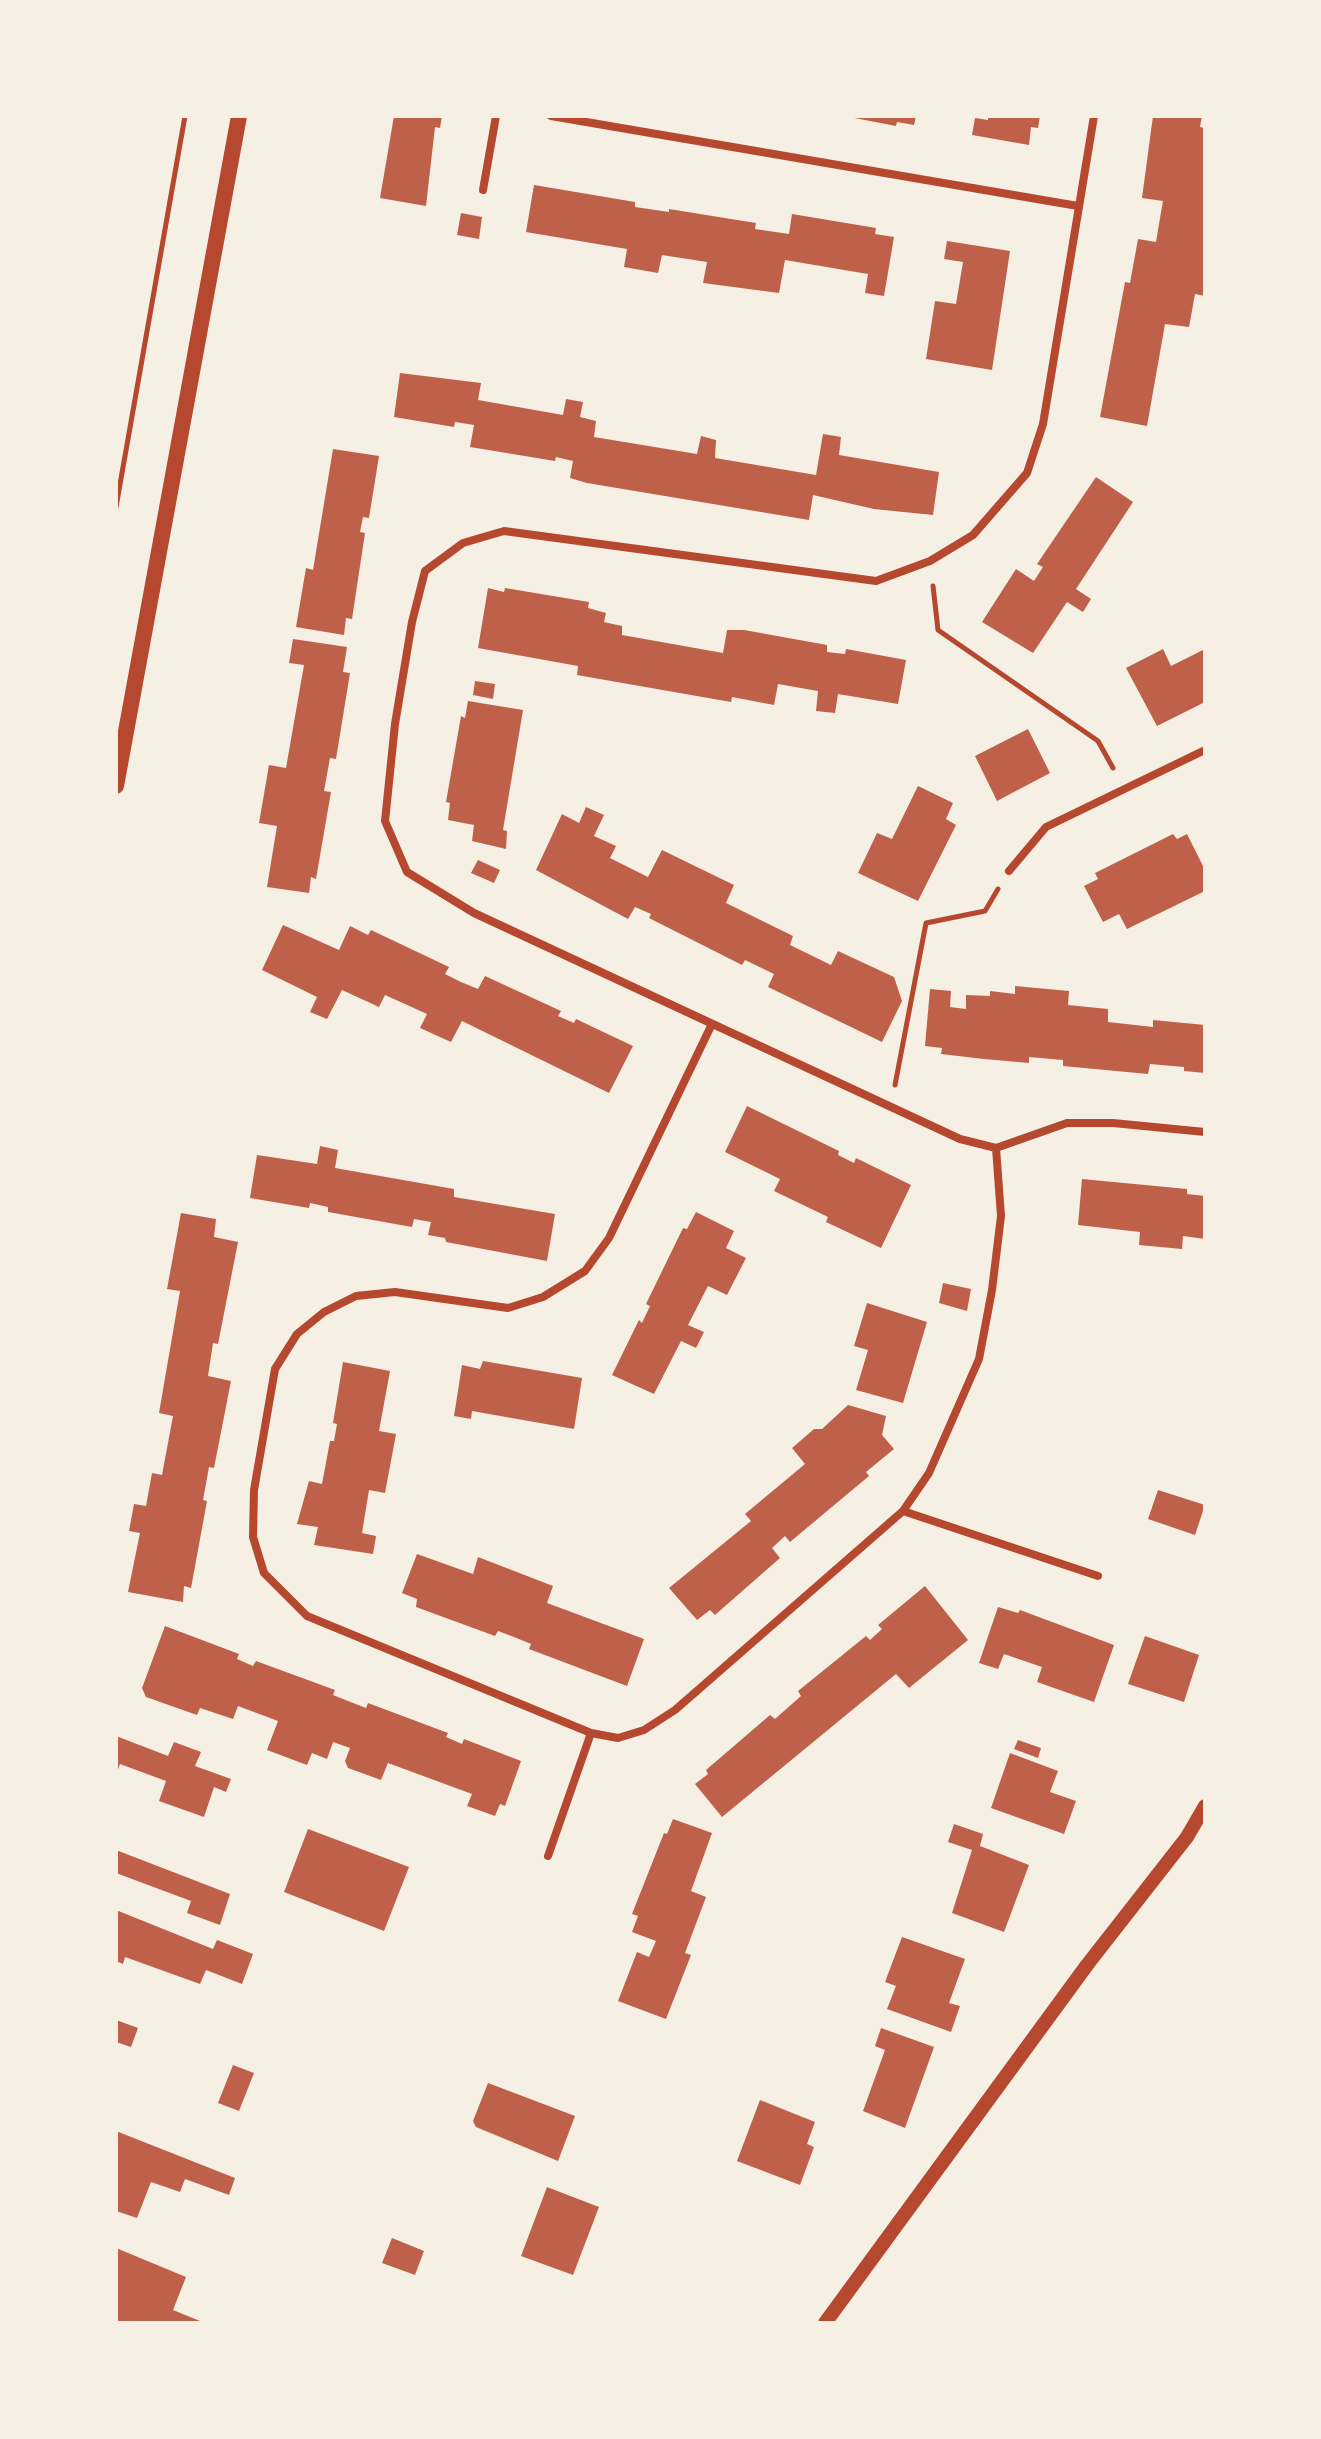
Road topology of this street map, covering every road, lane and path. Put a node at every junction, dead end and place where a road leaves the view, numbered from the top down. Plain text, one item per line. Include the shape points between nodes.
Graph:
1 (185, 116) edge
2 (239, 116) edge
3 (496, 116) edge
4 (551, 116) edge
5 (1094, 116) edge
6 (483, 190) dead end
7 (1078, 206) junction
8 (116, 507) edge
9 (930, 561) junction
10 (1205, 750) edge
11 (116, 786) edge
12 (1123, 788) junction
13 (1009, 871) joint
14 (711, 1026) junction
15 (890, 1109) junction
16 (1205, 1132) edge
17 (996, 1148) junction
18 (903, 1511) junction
19 (1098, 1576) dead end
20 (591, 1733) junction
21 (1205, 1806) edge
22 (548, 1856) dead end
23 (825, 2323) edge

1 - 8 path
2 - 11 main road
3 - 6 street
4 - 7 street
5 - 7 street
7 - 9 street via 1043,424 1027,473 973,535
9 - 12 path via 938,630 1098,741
9 - 14 street via 876,581 504,531 463,543 425,571 398,709 385,821 407,872 474,913
10 - 12 street
12 - 13 street via 1046,827
13 - 15 path via 985,911 926,923
14 - 15 street
14 - 20 street via 609,1238 585,1271 543,1297 508,1308 395,1292 356,1296 324,1312 297,1334 275,1369 254,1490 253,1537 264,1573 307,1616
15 - 17 street
16 - 17 street via 1067,1123
17 - 18 street via 1001,1216 979,1359 929,1473
18 - 19 street
18 - 20 street via 675,1710 644,1730 618,1738
20 - 22 street
21 - 23 street

